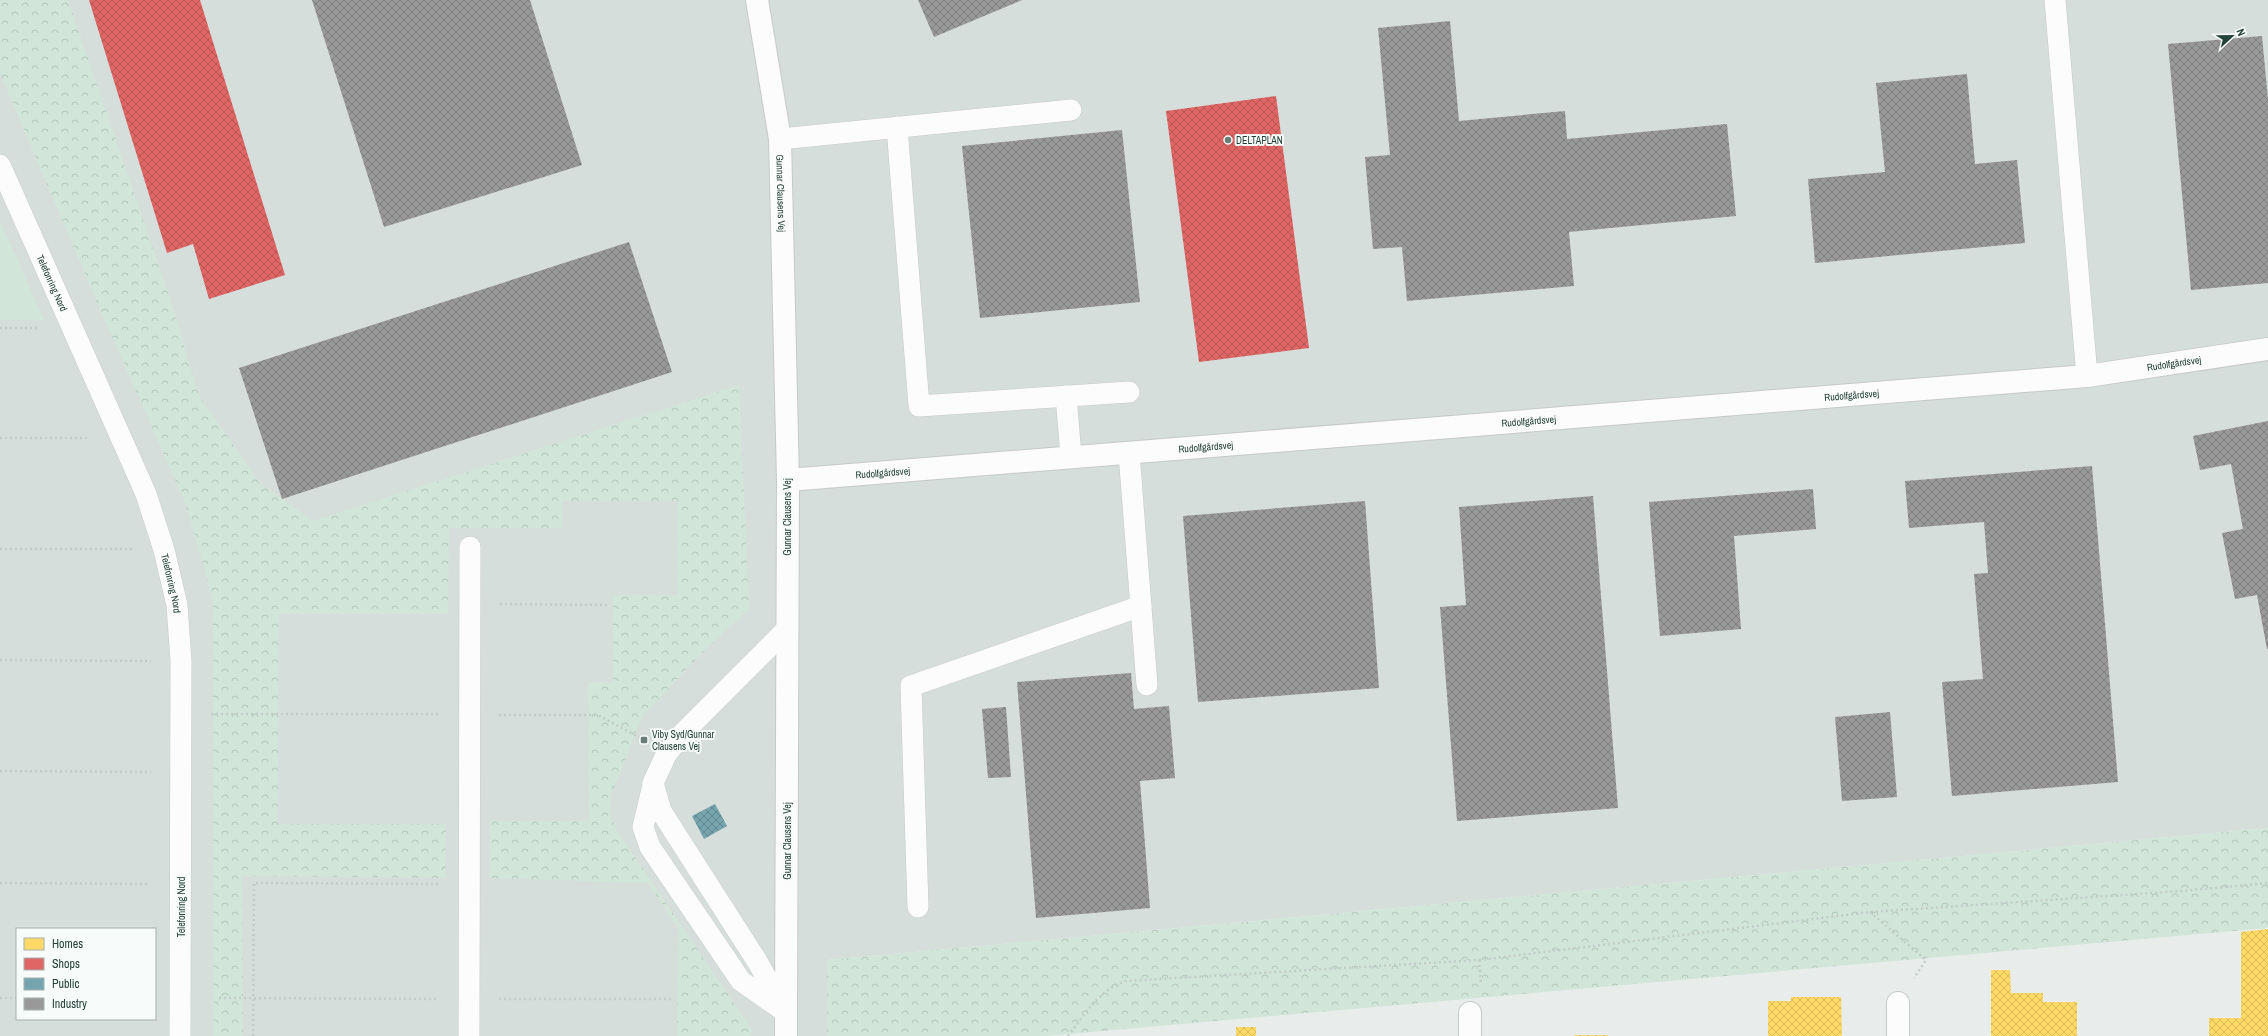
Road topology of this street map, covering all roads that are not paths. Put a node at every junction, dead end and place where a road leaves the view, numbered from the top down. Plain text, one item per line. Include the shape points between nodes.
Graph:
1 (757, 0) edge
2 (2055, 0) edge
3 (1071, 110) dead end
4 (897, 127) junction
5 (780, 139) junction
6 (0, 165) edge
7 (2268, 349) edge
8 (2087, 376) junction
9 (1129, 392) dead end
10 (1066, 396) junction
11 (1129, 452) junction
12 (1071, 456) junction
13 (788, 480) junction
14 (470, 547) dead end
15 (1141, 606) junction
16 (787, 630) junction
17 (1147, 685) dead end
18 (653, 783) junction
19 (918, 907) dead end
20 (1898, 1003) road end
21 (786, 1013) junction
22 (1470, 1013) dead end
23 (180, 1036) edge
24 (469, 1036) edge
25 (786, 1036) edge
26 (1470, 1036) edge
27 (1898, 1036) edge

1 - 5 street, Gunnar Clausens Vej
2 - 8 lane
3 - 4 lane
4 - 5 lane
4 - 10 lane via 919,406
5 - 13 street, Gunnar Clausens Vej
6 - 23 lane, Telefonring Nord via 146,494 164,550 177,605 181,661
7 - 8 street, Rudolfgårdsvej
8 - 11 street, Rudolfgårdsvej
9 - 10 lane
10 - 12 lane
11 - 12 street, Rudolfgårdsvej
11 - 15 lane
12 - 13 street, Rudolfgårdsvej
13 - 16 street, Gunnar Clausens Vej
14 - 24 lane
15 - 17 lane
15 - 19 lane via 911,686
16 - 18 lane via 682,734 666,755
16 - 21 street, Gunnar Clausens Vej
18 - 21 lane via 660,811 757,961
18 - 21 lane via 643,828 650,847 741,981
20 - 27 street
21 - 25 street, Gunnar Clausens Vej
22 - 26 street

